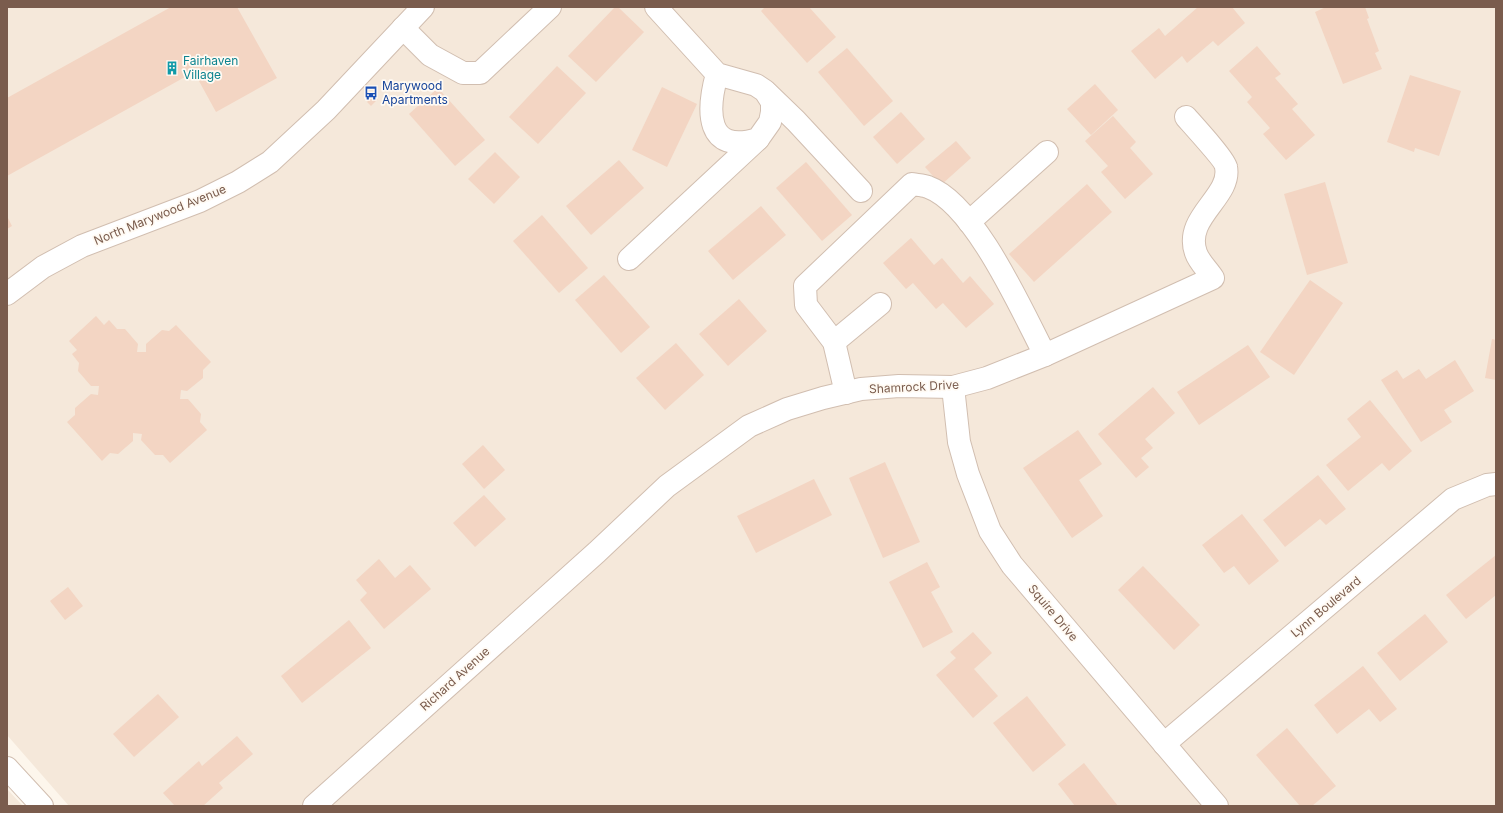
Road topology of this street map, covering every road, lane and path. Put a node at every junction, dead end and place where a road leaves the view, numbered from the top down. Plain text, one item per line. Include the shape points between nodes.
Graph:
1 (423, 7) edge
2 (550, 7) edge
3 (656, 7) edge
4 (403, 28) junction
5 (717, 74) junction
6 (765, 91) junction
7 (1186, 117) dead end
8 (758, 139) junction
9 (1047, 152) dead end
10 (861, 192) dead end
11 (969, 222) junction
12 (629, 259) dead end
13 (7, 294) edge
14 (880, 304) dead end
15 (834, 342) junction
16 (1045, 355) junction
17 (953, 387) junction
18 (846, 393) junction
19 (1496, 484) edge
20 (597, 552) joint
21 (1164, 744) junction
22 (7, 768) edge
23 (42, 806) edge
24 (314, 806) edge
25 (1217, 806) edge

1 - 4 street, North Marywood Avenue
2 - 4 street via 480,73 463,73 430,55
3 - 5 street
4 - 13 street, North Marywood Avenue via 326,110 270,162 238,182 200,200 82,246 43,267
5 - 6 street via 756,85
5 - 8 street via 710,108 716,130 721,137 735,144
6 - 8 street via 772,102 772,112 770,122
6 - 10 street
7 - 16 street, Shamrock Drive via 1226,165 1226,178 1196,228 1196,254 1214,278
8 - 12 street
9 - 11 street
11 - 15 street via 949,200 928,187 912,184 805,286 806,306
11 - 16 street via 978,232 1012,291
14 - 15 street
15 - 18 street
16 - 17 street, Shamrock Drive via 987,378
17 - 18 street, Shamrock Drive via 899,386 861,389
17 - 21 street, Squire Drive via 959,442 970,481 990,531 1012,565
18 - 20 street, Shamrock Drive via 788,409 749,426 667,486
19 - 21 street, Lynn Boulevard via 1487,485 1453,499
20 - 24 street, Richard Avenue
21 - 25 street, Squire Drive
22 - 23 street

